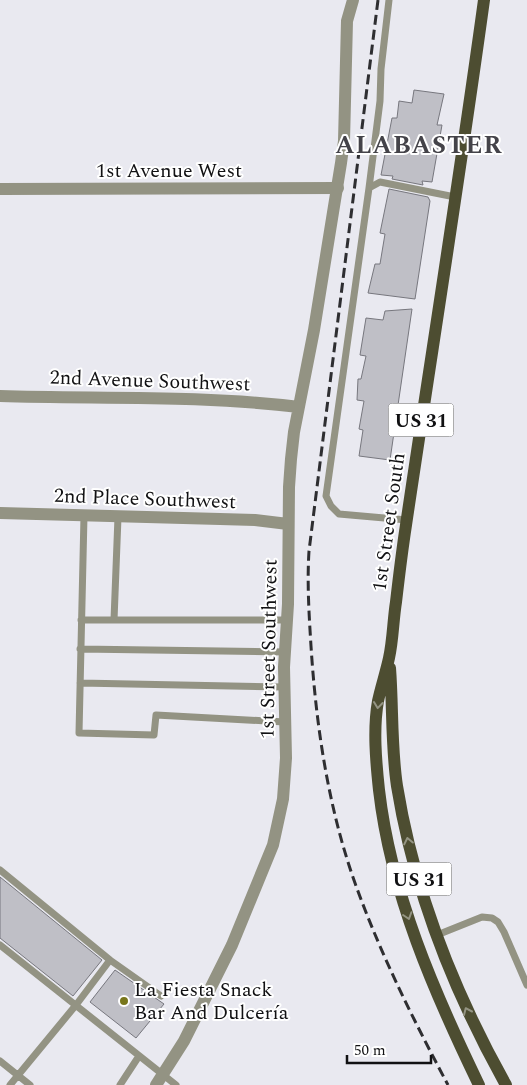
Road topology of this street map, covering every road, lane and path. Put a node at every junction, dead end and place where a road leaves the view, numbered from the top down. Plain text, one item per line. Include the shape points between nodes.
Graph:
1 (353, 0) edge
2 (389, 0) edge
3 (481, 0) edge
4 (338, 188) junction
5 (369, 188) junction
6 (0, 189) edge
7 (456, 197) junction
8 (0, 396) edge
9 (298, 407) junction
10 (0, 513) edge
11 (84, 516) junction
12 (118, 517) junction
13 (407, 520) junction
14 (288, 524) junction
15 (81, 620) junction
16 (114, 620) junction
17 (287, 620) junction
18 (80, 649) junction
19 (285, 652) junction
20 (389, 658) junction
21 (80, 683) junction
22 (284, 687) junction
23 (285, 722) junction
24 (377, 762) junction
25 (394, 763) junction
26 (0, 870) edge
27 (438, 935) junction
28 (0, 945) edge
29 (110, 960) junction
30 (527, 985) edge
31 (161, 996) dead end
32 (76, 1005) junction
33 (139, 1056) junction
34 (0, 1061) edge
35 (18, 1076) junction
36 (160, 1080) edge
37 (10, 1085) edge
38 (30, 1085) edge
39 (120, 1085) edge
40 (176, 1085) edge
41 (479, 1085) edge
42 (506, 1085) edge

1 - 4 street, 1st Street Southwest via 347,21 344,141
2 - 5 lane
3 - 7 main road, 1st Street South / US 31
4 - 6 street, 1st Avenue West
4 - 9 street, 1st Street Southwest
5 - 7 lane via 380,182
5 - 13 lane via 326,496 340,514
7 - 13 main road, 1st Street South / US 31
8 - 9 street, 2nd Avenue Southwest via 192,398
9 - 14 street, 1st Street Southwest via 291,459
10 - 11 street, 2nd Place Southwest
11 - 12 street, 2nd Place Southwest
11 - 15 lane
12 - 14 street, 2nd Place Southwest via 255,520
12 - 16 lane
13 - 20 main road, 1st Street South / US 31
14 - 17 street, 1st Street Southwest
15 - 16 lane
15 - 18 lane
16 - 17 lane
17 - 19 street, 1st Street Southwest
18 - 19 lane
18 - 21 lane
19 - 22 street, 1st Street Southwest
20 -> 24 main road, 1st Street South / US 31 via 378,703
20 - 25 main road, 1st Street South / US 31
21 - 22 lane
21 - 23 lane via 78,733 154,735 156,716
22 - 23 street, 1st Street Southwest
23 - 36 street, 1st Street Southwest via 283,799 273,845 232,945 184,1041
24 - 25 main road
24 -> 41 main road, 1st Street South / US 31 via 382,813 406,910 436,993
27 -> 25 main road, 1st Street South / US 31 via 410,848
26 - 29 lane
27 - 30 lane via 482,917 492,918 504,932
42 -> 27 main road, 1st Street South / US 31 via 465,1006
28 - 32 lane
29 - 31 lane
29 - 32 lane
32 - 33 lane
32 - 35 lane
33 - 36 lane
33 - 39 lane
34 - 35 lane
35 - 37 lane
35 - 38 lane
36 - 40 lane

